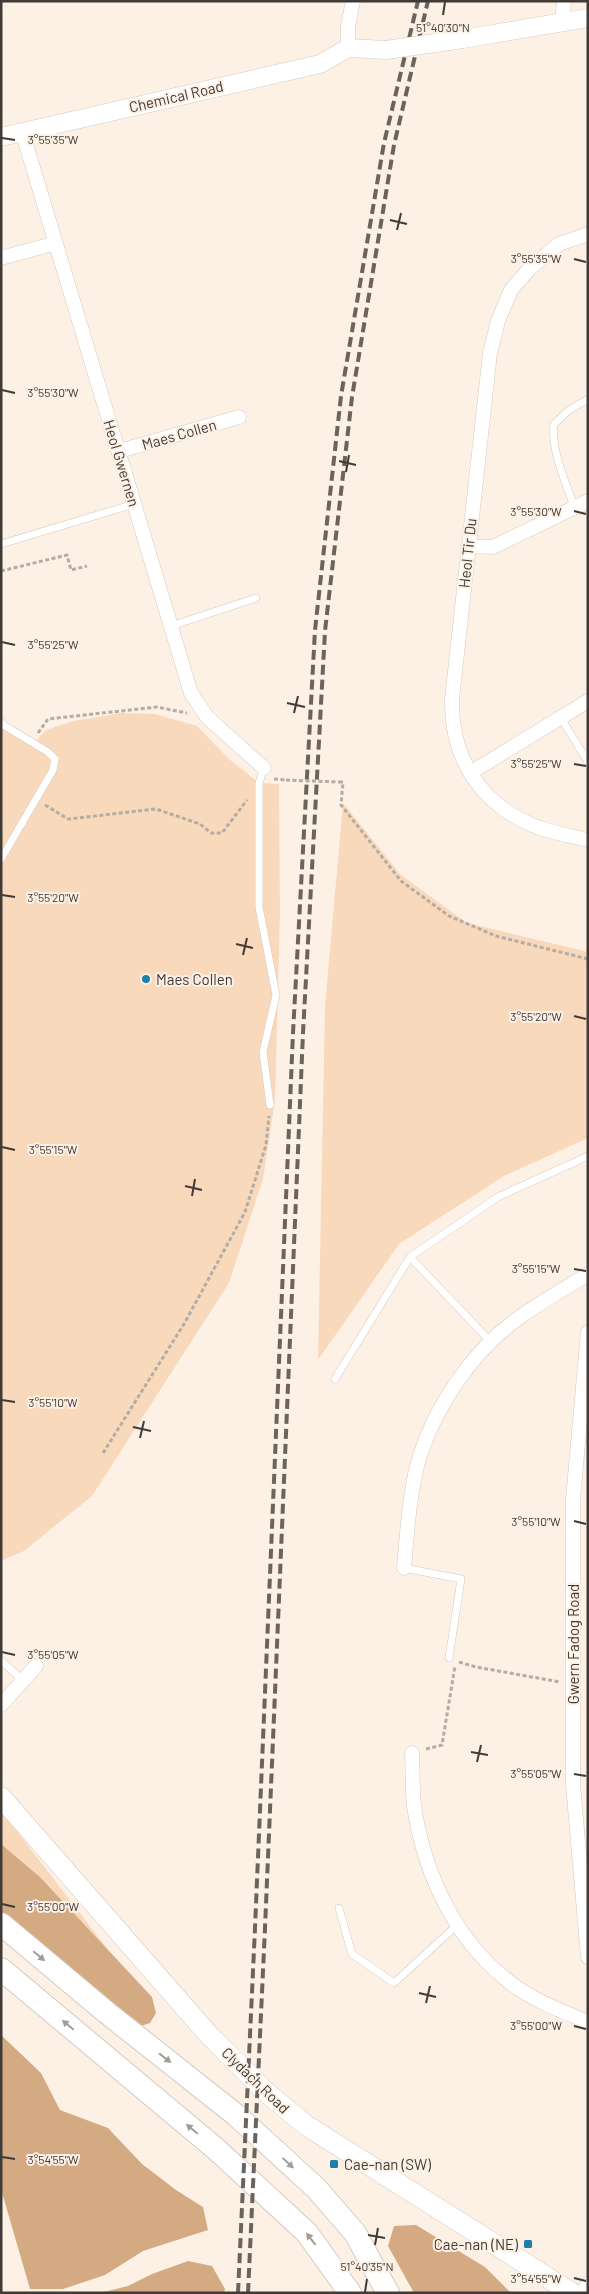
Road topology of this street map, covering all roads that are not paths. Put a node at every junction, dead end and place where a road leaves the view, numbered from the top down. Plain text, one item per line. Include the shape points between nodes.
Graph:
1 (353, 1) edge
2 (564, 1) edge
3 (588, 18) edge
4 (562, 23) junction
5 (348, 48) junction
6 (22, 131) junction
7 (1, 137) edge
8 (588, 234) edge
9 (56, 243) junction
10 (1, 258) edge
11 (588, 399) edge
12 (239, 417) dead end
13 (119, 451) junction
14 (588, 501) edge
15 (134, 504) junction
16 (574, 507) junction
17 (1, 544) edge
18 (468, 546) junction
19 (256, 598) dead end
20 (171, 626) junction
21 (588, 701) edge
22 (561, 718) junction
23 (1, 722) edge
24 (588, 762) edge
25 (470, 772) junction
26 (268, 774) joint
27 (588, 840) edge
28 (1, 859) edge
29 (270, 1105) road end
30 (588, 1156) edge
31 (410, 1257) junction
32 (586, 1280) edge
33 (588, 1332) edge
34 (491, 1342) junction
35 (335, 1379) dead end
36 (404, 1568) joint
37 (449, 1658) road end
38 (1, 1661) edge
39 (36, 1666) dead end
40 (23, 1680) junction
41 (1, 1705) edge
42 (412, 1752) road end
43 (1, 1797) edge
44 (339, 1908) dead end
45 (1, 1924) edge
46 (456, 1926) junction
47 (588, 1957) edge
48 (1, 1969) edge
49 (588, 2022) edge
50 (588, 2284) edge
51 (350, 2293) edge
52 (388, 2293) edge
53 (572, 2293) edge
54 (582, 2293) edge

1 - 5 street
2 - 4 street
3 - 4 street
4 - 5 street, bridge via 386,50
5 - 6 street, Chemical Road via 320,64
6 - 7 street, Chemical Road
6 - 9 street, Heol Gwernen
8 - 18 street, Heol Tir Du via 559,244 530,268 510,290 498,320 490,353
9 - 10 street
9 - 13 street, Heol Gwernen
11 - 16 lane via 568,410 554,424 558,457
12 - 13 street, Maes Collen
13 - 15 street, Heol Gwernen
14 - 16 street
15 - 17 lane
15 - 20 street, Heol Gwernen
16 - 18 street via 493,547
18 - 25 street, Heol Tir Du via 451,723
19 - 20 lane
20 - 26 street, Heol Gwernen via 191,693 207,716
21 - 22 street
22 - 24 lane
22 - 25 street
23 - 28 lane via 55,759 53,770
25 - 27 street, Heol Tir Du via 485,794 508,813 540,828
26 - 29 lane via 260,783 259,908 276,996 262,1052
30 - 31 lane via 498,1197
31 - 34 lane
31 - 35 lane
32 - 34 street via 521,1316
33 - 47 street, Gwern Fadog Road via 573,1499 573,1784
34 - 36 street via 461,1376 428,1436 410,1502
36 - 37 lane via 461,1578
38 - 40 lane
39 - 40 street
40 - 41 street
42 - 46 street via 414,1805 425,1856 440,1897
43 - 53 main road, Clydach Road via 208,2034 268,2094 307,2126
44 - 46 lane via 352,1954 394,1983
45 -> 52 main road via 236,2115 316,2188 355,2233
46 - 49 street via 491,1966 519,1989
51 -> 48 main road via 306,2233 216,2149
50 - 54 street

